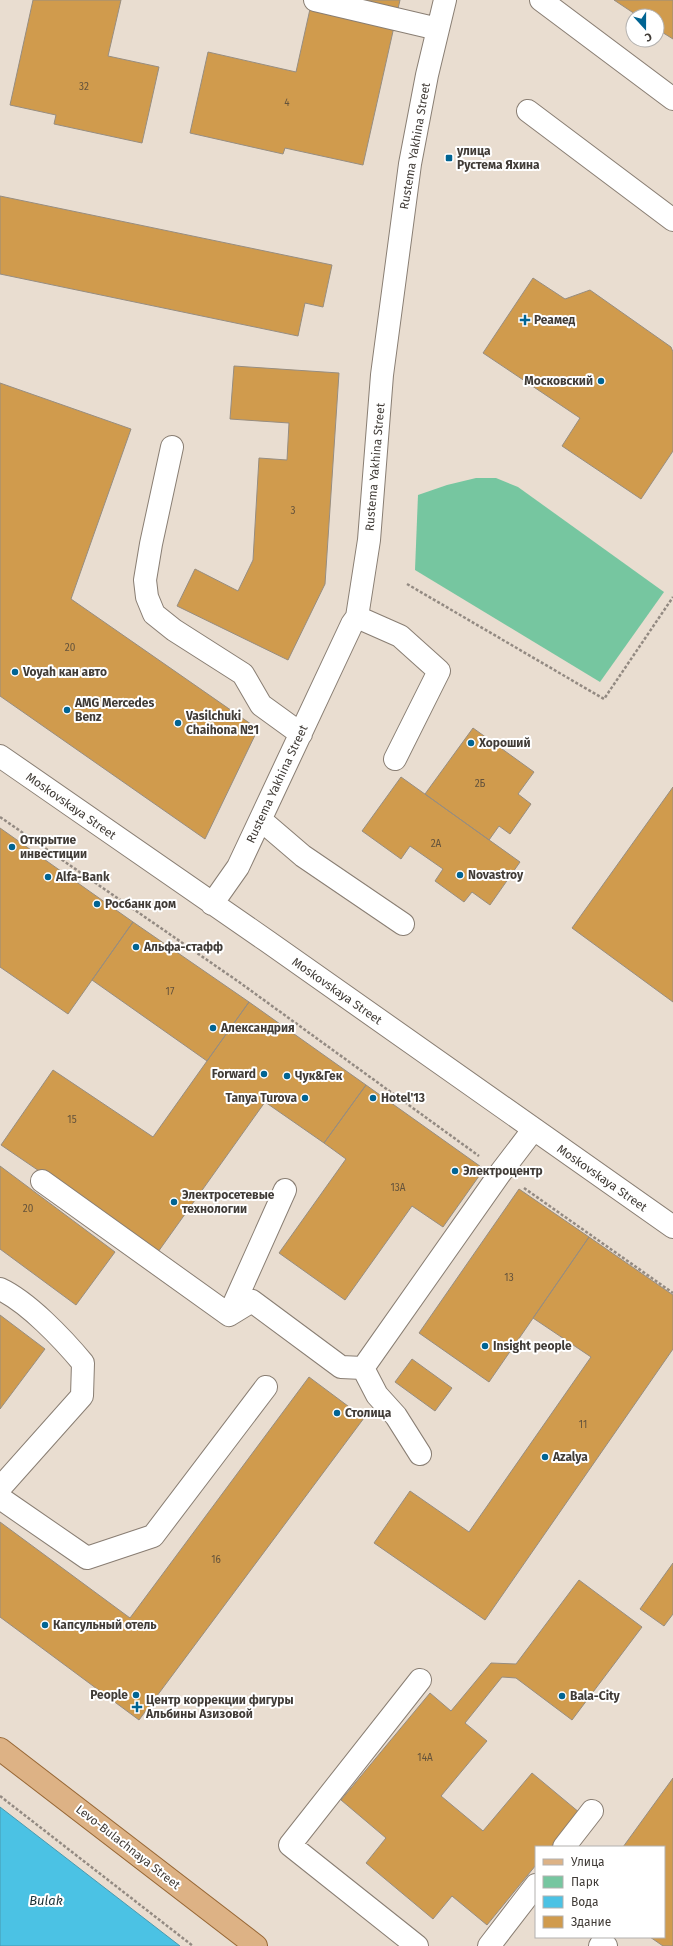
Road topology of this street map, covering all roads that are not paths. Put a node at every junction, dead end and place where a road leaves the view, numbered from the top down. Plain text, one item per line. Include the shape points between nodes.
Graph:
1 (315, 0) edge
2 (445, 0) edge
3 (541, 0) edge
4 (438, 29) junction
5 (673, 99) edge
6 (528, 111) dead end
7 (673, 220) edge
8 (172, 447) dead end
9 (357, 616) junction
10 (300, 734) junction
11 (0, 756) edge
12 (395, 759) dead end
13 (261, 820) junction
14 (212, 904) junction
15 (403, 924) dead end
16 (534, 1130) junction
17 (42, 1181) dead end
18 (286, 1190) dead end
19 (673, 1228) edge
20 (0, 1289) edge
21 (229, 1315) junction
22 (363, 1368) junction
23 (266, 1387) dead end
24 (420, 1454) dead end
25 (0, 1488) edge
26 (0, 1498) edge
27 (420, 1680) dead end
28 (0, 1749) edge
29 (592, 1810) dead end
30 (565, 1846) edge
31 (535, 1886) edge
32 (256, 1946) edge
33 (417, 1946) edge
34 (490, 1946) edge
35 (600, 1946) edge
36 (606, 1946) edge

1 - 4 street
2 - 4 street, Rustema Yakhina Street
3 - 5 street
4 - 9 street, Rustema Yakhina Street via 410,164 382,374 369,540
6 - 7 street
8 - 10 street via 145,580 147,597 154,614 174,630 243,674 261,706
9 - 10 street, Rustema Yakhina Street
9 - 12 street via 400,636 439,671
10 - 13 street, Rustema Yakhina Street
11 - 14 street, Moskovskaya Street
13 - 14 street, Rustema Yakhina Street via 238,867
13 - 15 street via 303,856
14 - 16 street, Moskovskaya Street
16 - 19 street, Moskovskaya Street
16 - 22 street via 501,1172
17 - 21 street
18 - 21 street
20 - 25 street via 24,1304 68,1345 83,1363 82,1396
21 - 22 street via 252,1301 342,1367
22 - 24 street via 377,1395 396,1416
23 - 26 street via 153,1536 87,1558
27 - 33 street via 290,1845
28 - 32 main road, Levo-Bulachnaya Street
29 - 30 street
31 - 34 street
35 - 36 street

